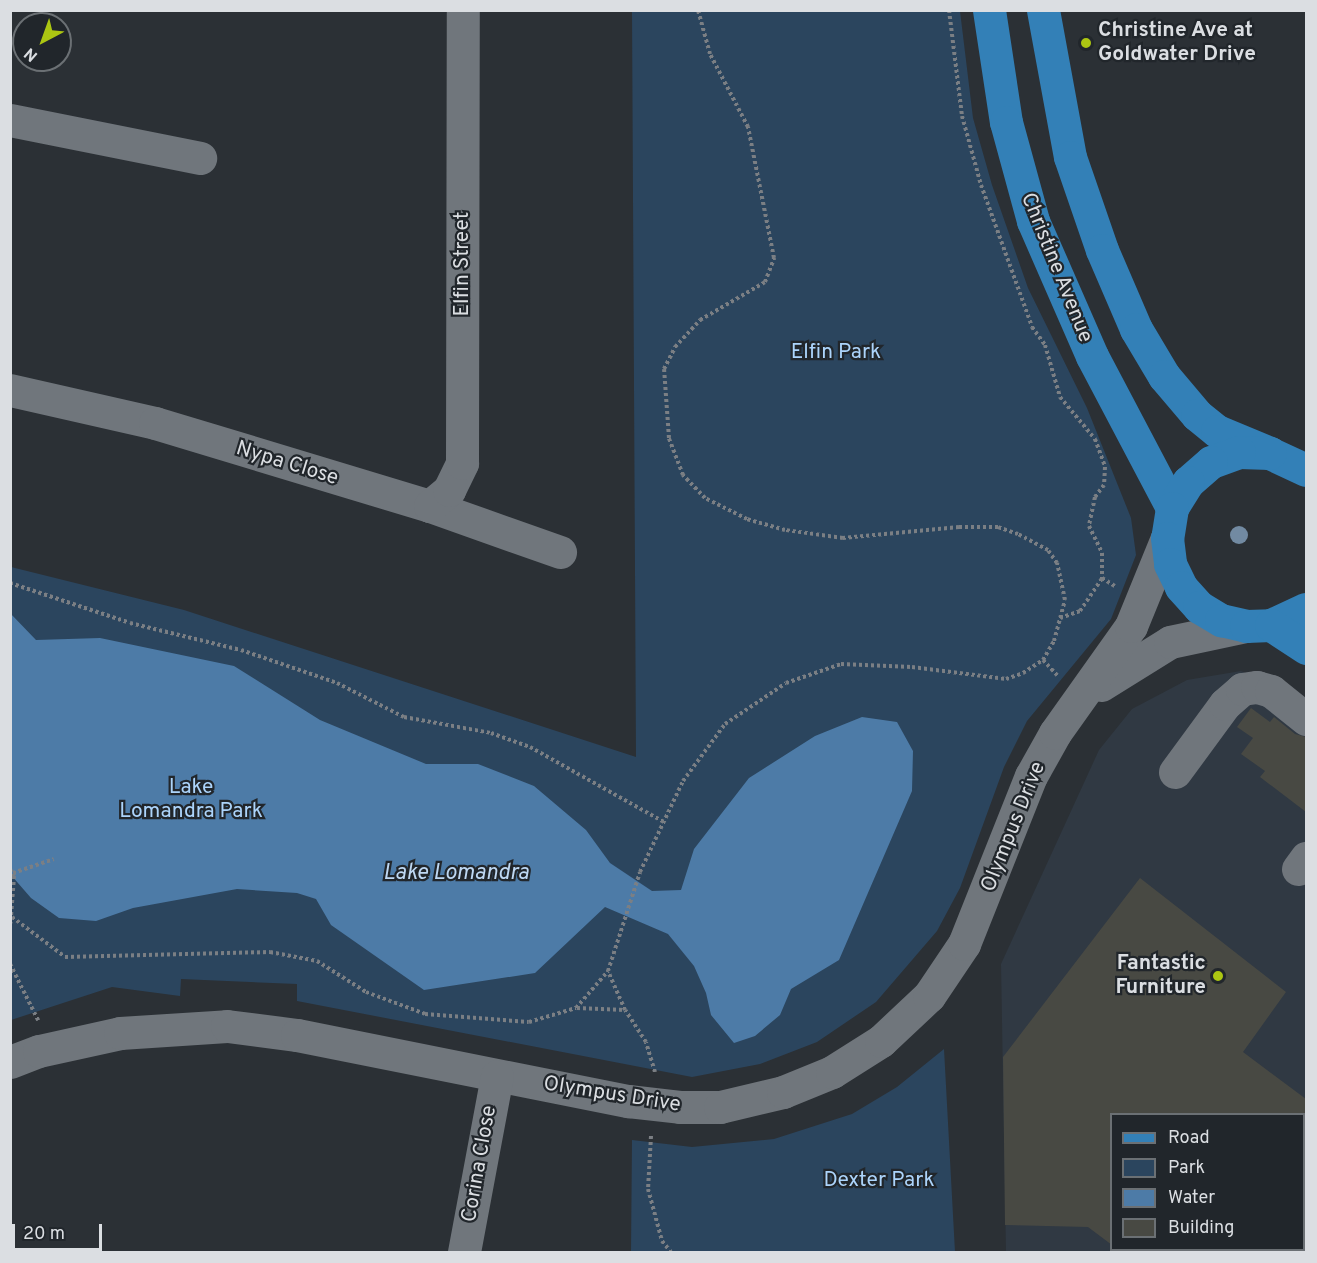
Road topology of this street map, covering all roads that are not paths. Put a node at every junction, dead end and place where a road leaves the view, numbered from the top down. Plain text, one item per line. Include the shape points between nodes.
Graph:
1 (463, 10) edge
2 (990, 10) edge
3 (1043, 10) edge
4 (10, 120) edge
5 (200, 158) dead end
6 (10, 390) edge
7 (1295, 460) edge
8 (430, 506) junction
9 (1169, 523) junction
10 (560, 552) dead end
11 (1306, 609) edge
12 (1259, 626) junction
13 (1306, 648) edge
14 (1079, 699) junction
15 (1306, 719) edge
16 (1175, 772) dead end
17 (10, 1062) edge
18 (497, 1076) junction
19 (464, 1252) edge

1 - 8 street, Elfin Street via 462,463 450,490
2 - 9 main road, Christine Avenue via 1006,122 1033,221
3 - 7 main road via 1070,157 1099,242 1136,329 1164,376 1197,415 1217,431
4 - 5 street
6 - 8 street, Nypa Close via 155,423
7 - 9 main road via 1239,452 1211,462 1188,482
8 - 10 street, Nypa Close
9 - 12 main road, Christine Avenue via 1170,564 1182,588 1199,607 1221,620
9 - 14 street, Olympus Drive via 1131,626
11 - 12 main road
12 - 13 main road
12 - 14 street, Olympus Drive via 1170,642
14 - 18 street, Olympus Drive via 1031,776 964,944 928,996 881,1041 832,1072 783,1092 720,1107 628,1101
15 - 16 street via 1271,691 1257,687 1242,689 1225,704
17 - 18 street, Olympus Drive via 39,1051 120,1033 227,1026 297,1035
18 - 19 street, Corina Close

